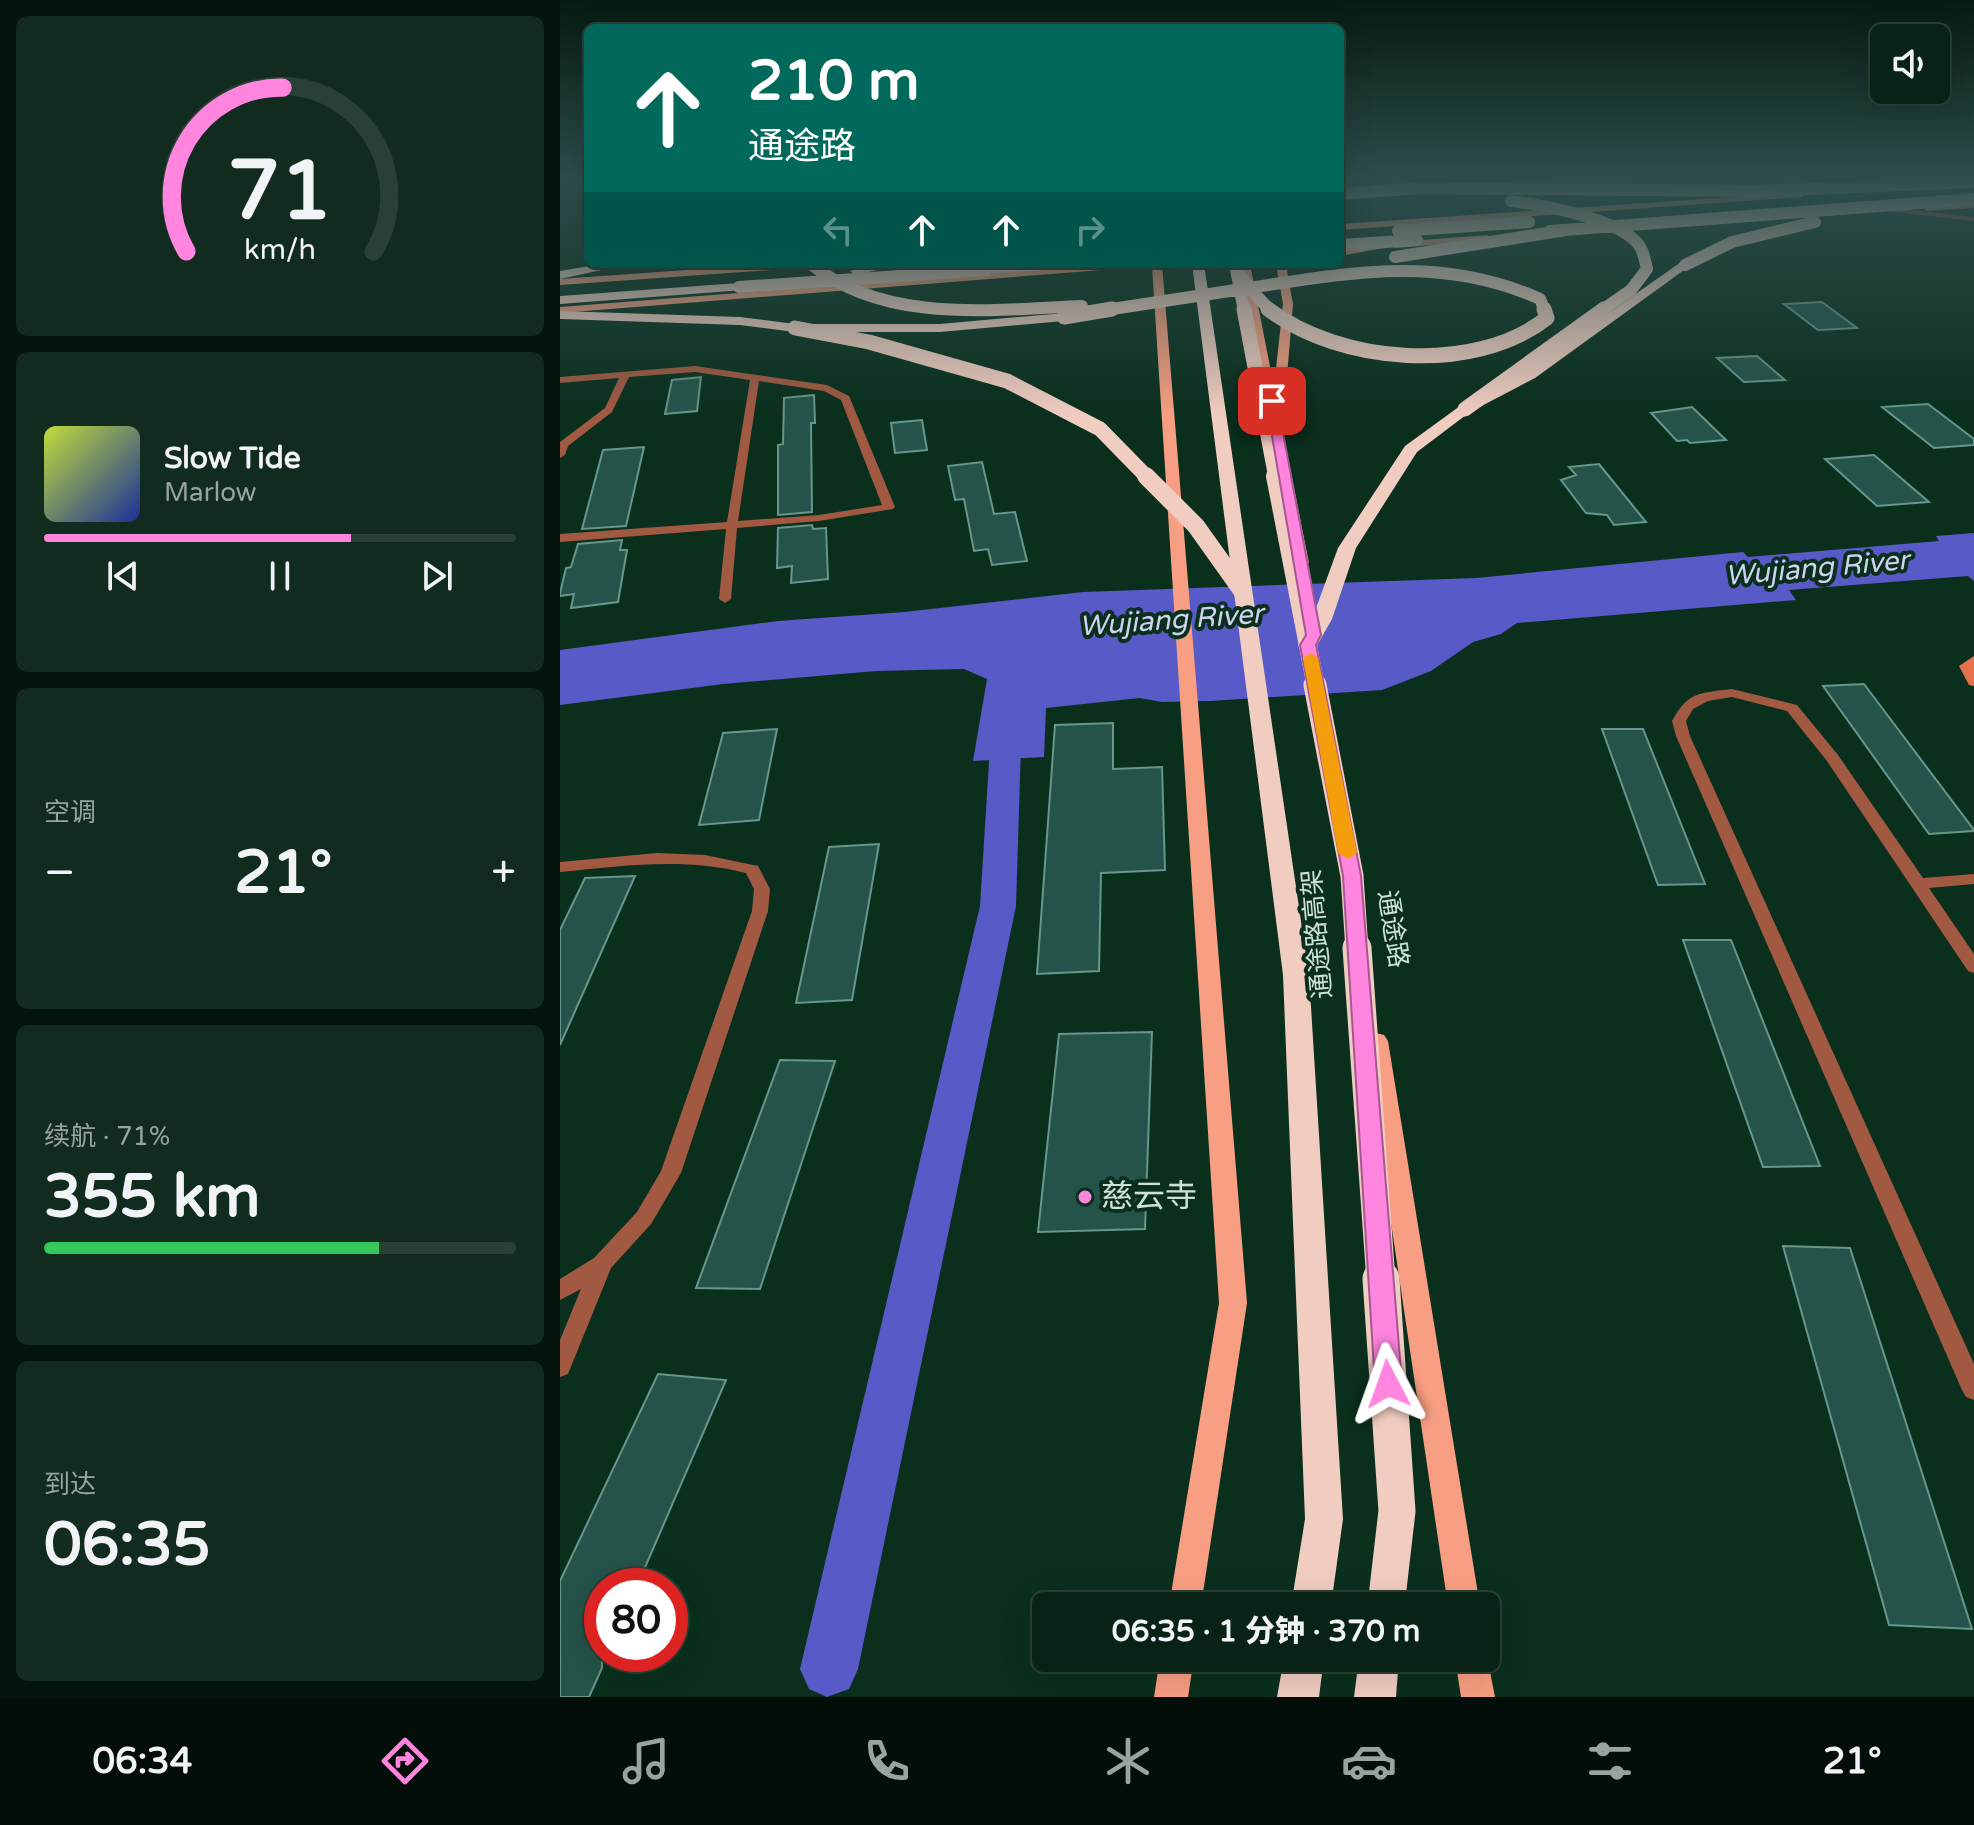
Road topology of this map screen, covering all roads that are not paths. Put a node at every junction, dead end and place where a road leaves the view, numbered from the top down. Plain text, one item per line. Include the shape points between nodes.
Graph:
1 (1391, 257) edge
2 (1643, 257) edge
3 (1701, 257) edge
4 (1344, 265) edge
5 (600, 268) edge
6 (756, 268) edge
7 (815, 268) edge
8 (873, 268) edge
9 (896, 268) edge
10 (1017, 268) edge
11 (1100, 268) edge
12 (1157, 268) edge
13 (1199, 268) edge
14 (1240, 268) edge
15 (1240, 268) edge
16 (1240, 268) edge
17 (1285, 268) edge
18 (1322, 268) edge
19 (856, 271) junction
20 (560, 275) edge
21 (560, 282) edge
22 (1251, 288) edge
23 (1251, 288) edge
24 (1251, 288) edge
25 (1251, 288) edge
26 (560, 291) edge
27 (560, 300) edge
28 (560, 312) edge
29 (795, 328) junction
30 (625, 374) junction
31 (755, 376) junction
32 (560, 380) edge
33 (1465, 409) junction
34 (1277, 428) junction
35 (560, 455) edge
36 (732, 524) junction
37 (560, 538) edge
38 (1243, 592) junction
39 (725, 599) dead end
40 (1312, 639) junction
41 (1974, 660) edge
42 (1974, 682) edge
43 (560, 867) edge
44 (1974, 879) edge
45 (1918, 884) junction
46 (1974, 967) edge
47 (602, 1264) junction
48 (560, 1291) edge
49 (560, 1367) edge
50 (1974, 1390) edge
51 (1187, 1592) edge
52 (1313, 1592) edge
53 (1388, 1592) edge
54 (1462, 1592) edge
55 (1175, 1672) edge
56 (1302, 1672) edge
57 (1378, 1672) edge
58 (1474, 1672) edge
59 (1171, 1697) edge
60 (1298, 1697) edge
61 (1375, 1697) edge
62 (1478, 1697) edge

1 - 4 highway, bridge
2 - 33 highway, bridge via 1647,269 1631,290
3 - 33 highway, bridge via 1530,375
5 - 20 highway
6 - 21 main road
7 - 18 highway, bridge via 822,277 867,296 933,308 999,310 1084,305
8 - 19 highway
9 - 19 highway
10 - 27 highway, bridge
11 - 28 main road
12 - 51 main road via 1233,1303
13 - 38 highway, 通途路高架, bridge
14 - 34 main road, 通途路
15 - 25 highway, bridge
16 - 40 highway, 通途路高架, bridge
17 - 34 main road via 1288,304
19 - 26 highway
22 - 29 highway, bridge via 1064,317 940,328
23 - 24 highway, bridge via 1324,276 1424,269 1503,282 1540,299 1547,318 1529,333 1483,351 1411,354 1360,348 1305,333 1265,308
28 - 29 highway
29 - 38 highway, bridge via 884,346 1007,381 1100,429 1196,526
30 - 31 street via 695,369
30 - 32 street
30 - 35 street via 617,402 596,424 563,445
31 - 36 street
31 - 36 street via 827,388 845,398 889,507
33 - 40 highway via 1411,449 1347,548
34 - 40 main road, 通途路
36 - 37 street
36 - 39 street
38 - 52 highway, 通途路高架 via 1296,975 1324,1519
40 - 53 highway, 通途路高架, bridge via 1352,876 1397,1511
40 - 54 main road, 通途路
41 - 42 street via 1966,666
43 - 47 street via 693,858 752,870 762,889 760,911 671,1173 644,1218
44 - 45 street
45 - 46 street
45 - 50 street via 1833,758 1792,708 1732,693 1687,706 1679,721 1683,736
47 - 48 street
47 - 49 street
55 - 59 main road
56 - 60 highway
57 - 61 highway
58 - 62 main road

